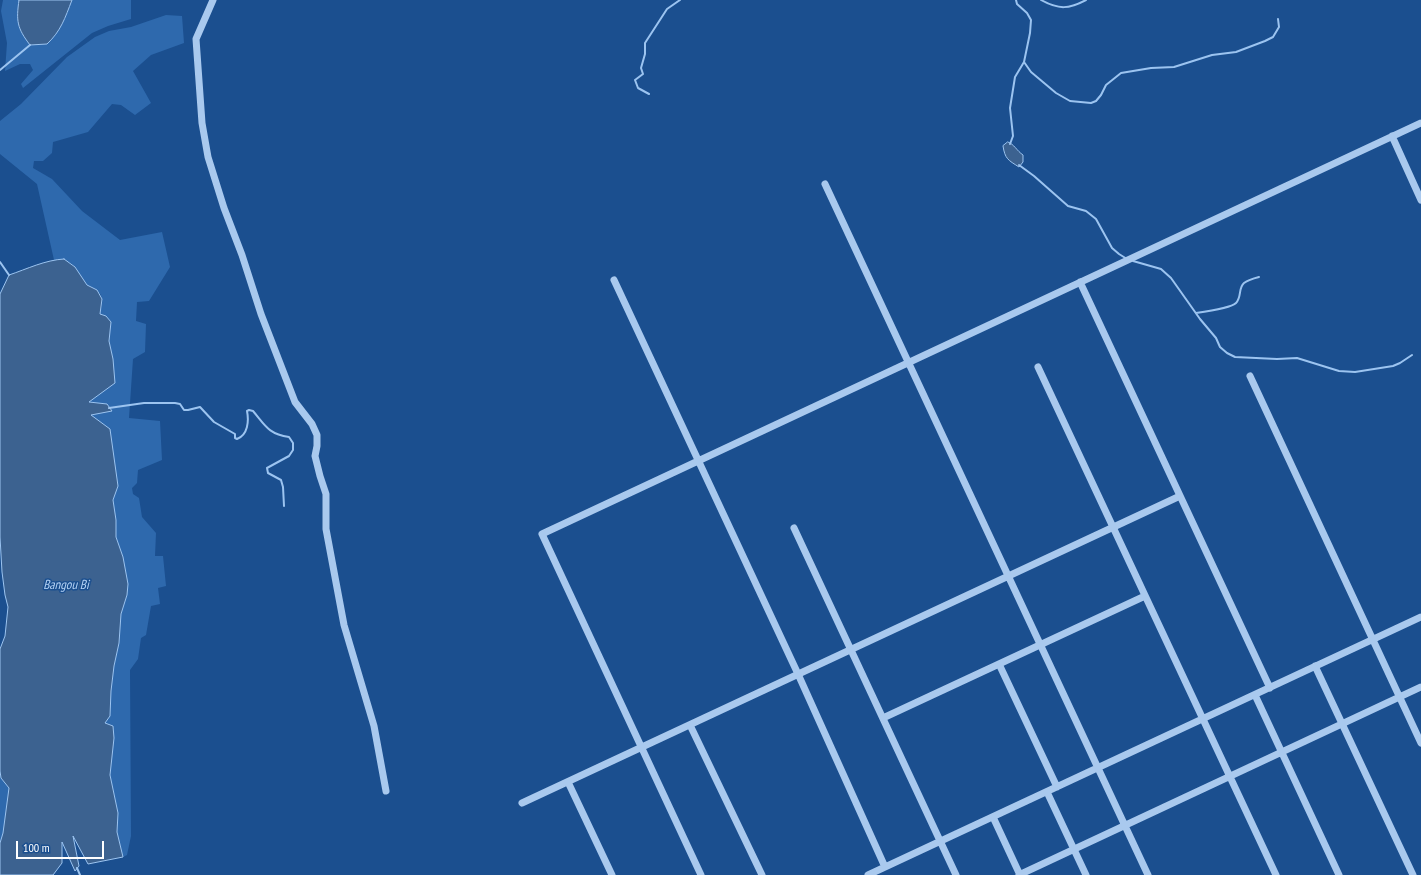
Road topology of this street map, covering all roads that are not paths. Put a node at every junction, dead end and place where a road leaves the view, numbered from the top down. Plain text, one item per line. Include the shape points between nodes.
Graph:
1 (213, 0) edge
2 (1421, 123) edge
3 (1392, 136) junction
4 (825, 184) dead end
5 (1421, 200) edge
6 (614, 280) dead end
7 (1080, 282) junction
8 (908, 362) junction
9 (1038, 367) dead end
10 (1250, 376) dead end
11 (698, 460) junction
12 (1180, 496) junction
13 (1113, 527) junction
14 (794, 528) dead end
15 (1008, 576) junction
16 (1145, 596) junction
17 (1421, 617) edge
18 (1372, 639) junction
19 (1041, 645) junction
20 (851, 650) junction
21 (999, 664) junction
22 (1315, 666) junction
23 (798, 674) junction
24 (1421, 687) edge
25 (1270, 688) junction
26 (1254, 695) junction
27 (1400, 697) junction
28 (883, 718) junction
29 (1203, 719) junction
30 (1342, 724) junction
31 (690, 725) junction
32 (1421, 743) edge
33 (642, 748) junction
34 (1281, 752) junction
35 (1098, 768) junction
36 (1230, 776) junction
37 (568, 782) junction
38 (1057, 787) junction
39 (386, 791) dead end
40 (1047, 792) junction
41 (522, 803) dead end
42 (993, 817) junction
43 (1125, 825) junction
44 (940, 841) junction
45 (1074, 849) junction
46 (885, 867) junction
47 (612, 875) edge
48 (701, 875) edge
49 (762, 875) edge
50 (868, 875) edge
51 (956, 875) edge
52 (1019, 875) edge
53 (1086, 875) edge
54 (1148, 875) edge
55 (1276, 875) edge
56 (1339, 875) edge
57 (1413, 875) edge

1 - 39 street via 196,39 202,123 208,157 261,314 295,402 317,435 315,456 326,494 326,529 344,625 374,726
2 - 3 street
3 - 5 street
3 - 7 street
4 - 8 street
6 - 11 street
7 - 8 street
7 - 12 street
8 - 11 street
8 - 15 street
9 - 13 street
10 - 18 street
11 - 23 street
11 - 33 street via 542,534
12 - 13 street
12 - 25 street
13 - 15 street
13 - 16 street
14 - 20 street
15 - 19 street
15 - 20 street
16 - 19 street
16 - 29 street
17 - 18 street
18 - 22 street
18 - 27 street
19 - 21 street
19 - 35 street
20 - 23 street
20 - 28 street
21 - 28 street
21 - 38 street
22 - 25 street
22 - 30 street
23 - 31 street
23 - 46 street
24 - 27 street
25 - 26 street
26 - 29 street
26 - 34 street
27 - 30 street
27 - 32 street
28 - 44 street
29 - 35 street
29 - 36 street
30 - 34 street
30 - 57 street
31 - 33 street
31 - 49 street
33 - 37 street
33 - 48 street
34 - 36 street
34 - 56 street
35 - 38 street
35 - 43 street
36 - 43 street
36 - 55 street
37 - 41 street
37 - 47 street
38 - 40 street
40 - 42 street
40 - 45 street
42 - 44 street
42 - 52 street
43 - 45 street
43 - 54 street
44 - 46 street
44 - 51 street
45 - 52 street
45 - 53 street
46 - 50 street

